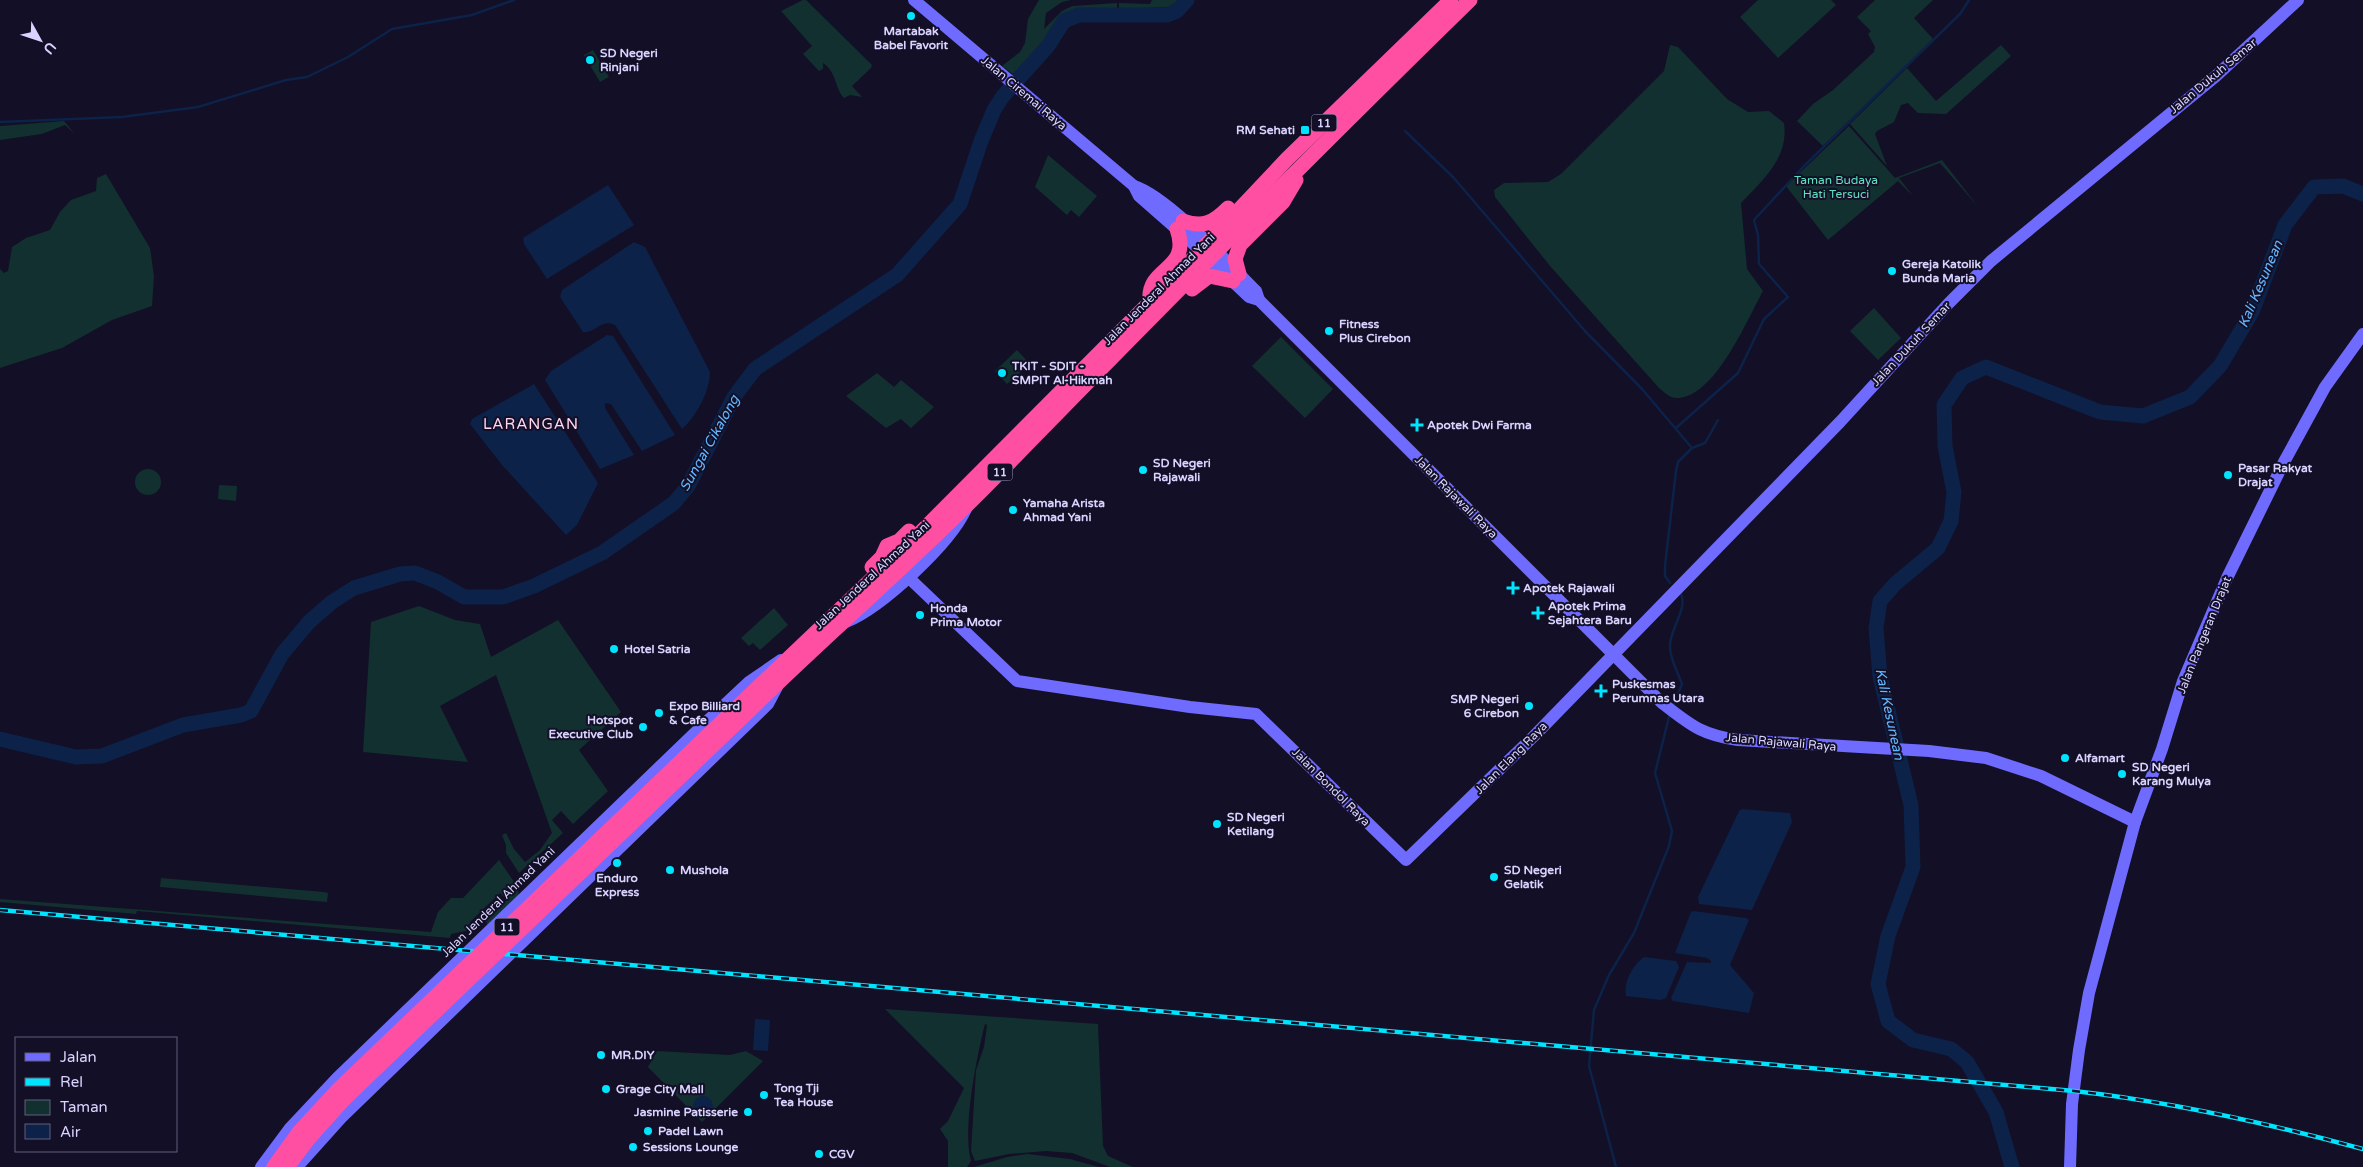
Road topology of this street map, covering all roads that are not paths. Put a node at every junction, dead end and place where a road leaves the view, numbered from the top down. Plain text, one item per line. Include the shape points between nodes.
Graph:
1 (914, 0) edge
2 (1451, 0) edge
3 (1470, 0) edge
4 (2298, 0) edge
5 (1320, 147) junction
6 (1277, 170) junction
7 (1180, 225) junction
8 (1209, 251) junction
9 (1236, 277) junction
10 (1173, 297) junction
11 (1150, 301) junction
12 (2363, 334) edge
13 (968, 504) junction
14 (908, 577) junction
15 (843, 624) junction
16 (794, 653) junction
17 (1614, 653) junction
18 (780, 680) junction
19 (753, 699) junction
20 (2135, 822) junction
21 (1406, 860) joint
22 (545, 877) junction
23 (566, 899) junction
24 (261, 1167) edge
25 (274, 1167) edge
26 (287, 1167) edge
27 (297, 1167) edge
28 (2070, 1167) edge

1 - 7 street, Jalan Ciremai Raya via 1134,186 1139,196
2 - 6 highway, Jalan Jenderal Ahmad Yani / 11
3 - 5 highway, Jalan Jenderal Ahmad Yani / 11
4 - 17 street, Jalan Dukuh Semar via 2216,76 1991,261 1840,422
5 - 8 highway, Jalan Jenderal Ahmad Yani / 11
5 - 9 highway via 1283,202 1240,245 1235,259
6 - 7 highway via 1261,177 1213,221 1204,225
6 - 8 highway, Jalan Jenderal Ahmad Yani / 11
7 - 8 street, Jalan Ciremai Raya
7 - 11 highway via 1180,253 1153,283
8 - 9 street, Jalan Rajawali Raya
8 - 10 highway, Jalan Jenderal Ahmad Yani / 11
8 - 11 highway, Jalan Jenderal Ahmad Yani / 11
9 - 10 highway via 1210,276 1186,293
9 - 17 street, Jalan Rajawali Raya via 1249,297 1259,300
10 - 13 highway, Jalan Jenderal Ahmad Yani / 11
11 - 16 highway, Jalan Jenderal Ahmad Yani / 11 via 953,499 936,504 898,541 887,546 882,557 851,589 848,603
12 - 20 street, Jalan Pangeran Drajat via 2321,394 2227,578 2183,681
13 - 14 street via 958,525
13 - 15 highway, Jalan Jenderal Ahmad Yani / 11
14 - 15 street via 874,607
14 - 21 street, Jalan Bondol Raya via 1017,680 1256,714
15 - 18 highway, Jalan Jenderal Ahmad Yani / 11
16 - 19 highway, Jalan Jenderal Ahmad Yani / 11
16 - 22 street, Jalan Jenderal Ahmad Yani via 749,682
17 - 20 street, Jalan Rajawali Raya via 1667,706 1697,729 1713,736 1986,758 2032,773
17 - 21 street, Jalan Elang Raya
18 - 19 highway, Jalan Jenderal Ahmad Yani / 11
18 - 23 street, Jalan Jenderal Ahmad Yani via 768,704
19 - 25 highway, Jalan Jenderal Ahmad Yani / 11, bridge via 337,1092 305,1126
19 - 26 highway, Jalan Jenderal Ahmad Yani / 11, bridge via 344,1099
20 - 28 street, Jalan Pangeran Drajat via 2089,993 2072,1104
22 - 23 street via 541,891 546,898 556,903
22 - 24 street, Jalan Jenderal Ahmad Yani via 336,1078 287,1131
23 - 27 street, Jalan Jenderal Ahmad Yani via 341,1118

